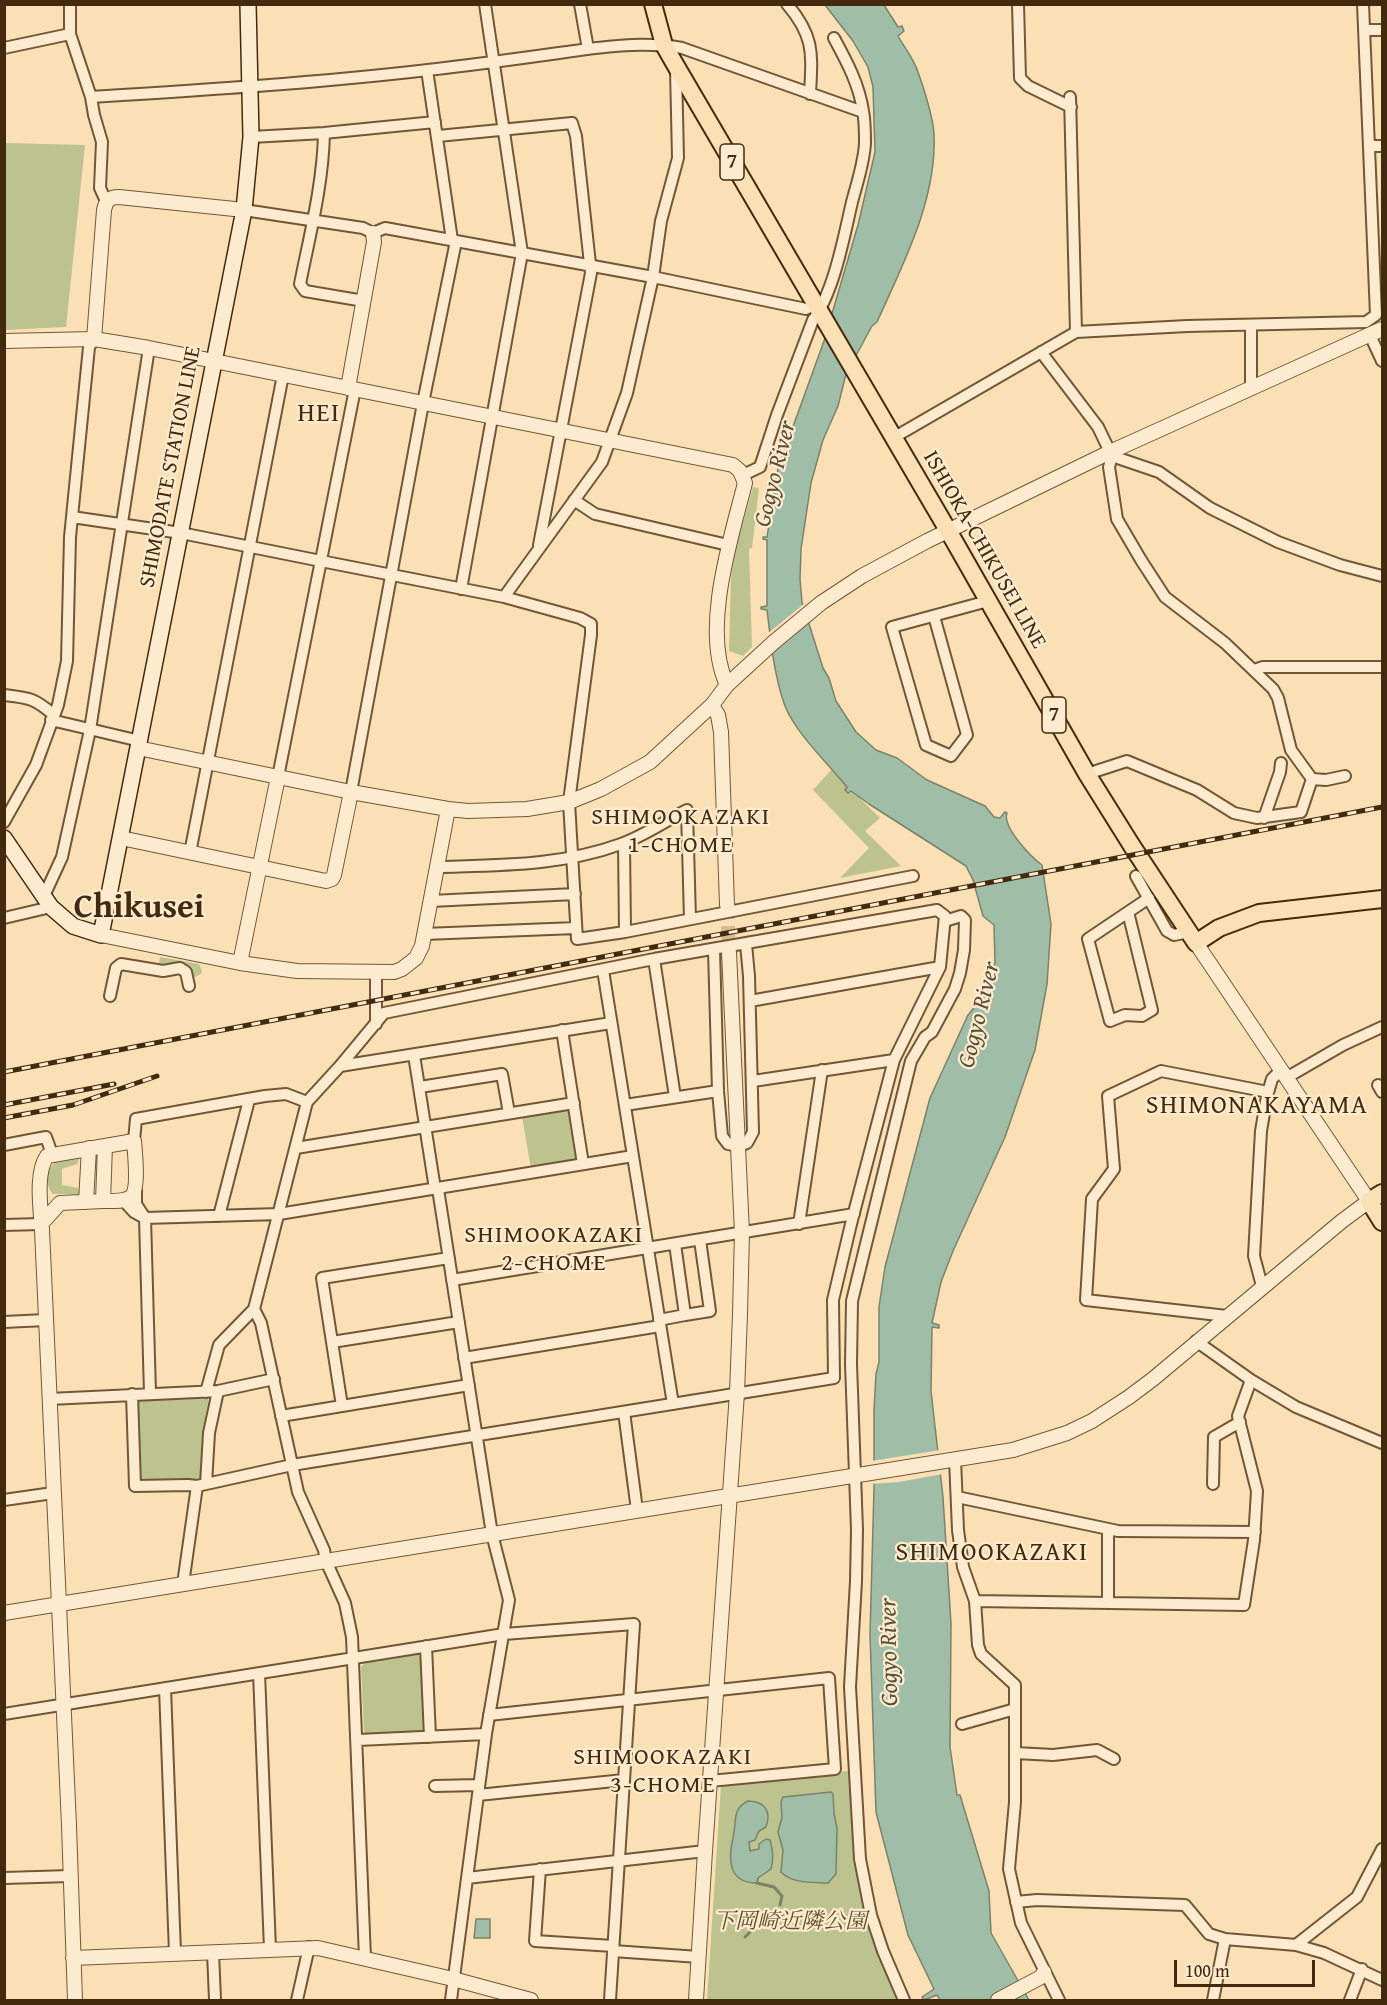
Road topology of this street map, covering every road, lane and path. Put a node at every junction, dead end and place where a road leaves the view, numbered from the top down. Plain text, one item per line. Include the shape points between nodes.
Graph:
1 (70, 4) edge
2 (248, 4) edge
3 (485, 4) edge
4 (580, 4) edge
5 (652, 4) edge
6 (787, 4) edge
7 (1018, 4) edge
8 (1363, 4) edge
9 (1364, 30) junction
10 (1383, 30) edge
11 (70, 34) junction
12 (834, 38) dead end
13 (664, 45) junction
14 (4, 48) edge
15 (588, 49) junction
16 (494, 62) junction
17 (676, 66) junction
18 (427, 70) junction
19 (250, 88) junction
20 (810, 94) junction
21 (92, 97) junction
22 (863, 112) junction
23 (435, 122) junction
24 (502, 129) junction
25 (324, 133) junction
26 (438, 136) junction
27 (251, 137) junction
28 (1369, 146) junction
29 (1383, 146) edge
30 (106, 201) junction
31 (244, 210) junction
32 (313, 220) junction
33 (373, 233) junction
34 (454, 241) junction
35 (522, 253) junction
36 (590, 266) junction
37 (653, 278) junction
38 (1379, 291) edge
39 (364, 302) junction
40 (818, 311) junction
41 (1251, 325) junction
42 (1076, 332) junction
43 (1376, 332) edge
44 (94, 339) junction
45 (4, 341) edge
46 (149, 348) junction
47 (1041, 352) junction
48 (1383, 361) edge
49 (214, 362) junction
50 (283, 375) junction
51 (352, 389) junction
52 (1251, 389) junction
53 (423, 403) junction
54 (493, 416) junction
55 (562, 430) junction
56 (893, 438) junction
57 (610, 439) junction
58 (1111, 454) junction
59 (743, 475) junction
60 (574, 500) junction
61 (72, 517) junction
62 (123, 525) junction
63 (949, 532) junction
64 (181, 533) junction
65 (728, 545) junction
66 (250, 547) junction
67 (539, 548) junction
68 (321, 561) junction
69 (391, 575) junction
70 (1383, 576) edge
71 (461, 589) junction
72 (504, 597) junction
73 (988, 601) junction
74 (934, 616) junction
75 (1383, 667) edge
76 (1254, 670) junction
77 (727, 685) junction
78 (4, 695) edge
79 (712, 705) junction
80 (53, 718) junction
81 (90, 730) junction
82 (139, 745) junction
83 (208, 763) junction
84 (1281, 763) dead end
85 (1087, 774) junction
86 (1345, 776) dead end
87 (278, 777) junction
88 (1312, 778) junction
89 (351, 792) junction
90 (569, 802) junction
91 (448, 808) junction
92 (1264, 818) junction
93 (4, 822) edge
94 (4, 838) edge
95 (121, 838) junction
96 (624, 843) junction
97 (190, 853) junction
98 (573, 858) junction
99 (258, 867) junction
100 (438, 867) junction
101 (913, 876) dead end
102 (1136, 876) dead end
103 (575, 894) junction
104 (1149, 898) junction
105 (1383, 898) edge
106 (431, 901) junction
107 (47, 902) junction
108 (727, 905) tunnel mouth
109 (1128, 912) junction
110 (4, 918) edge
111 (690, 919) junction
112 (945, 921) junction
113 (576, 928) junction
114 (625, 932) junction
115 (424, 934) junction
116 (101, 935) junction
117 (1192, 937) junction
118 (746, 944) junction
119 (714, 950) junction
120 (729, 952) tunnel mouth
121 (654, 959) junction
122 (240, 963) junction
123 (940, 967) junction
124 (603, 970) junction
125 (376, 972) junction
126 (189, 986) dead end
127 (110, 996) dead end
128 (750, 1001) junction
129 (611, 1023) junction
130 (376, 1024) junction
131 (1383, 1027) edge
132 (562, 1030) junction
133 (414, 1055) junction
134 (896, 1056) junction
135 (912, 1060) junction
136 (340, 1066) junction
137 (822, 1070) junction
138 (1283, 1074) junction
139 (753, 1081) junction
140 (420, 1087) junction
141 (718, 1091) junction
142 (1268, 1092) junction
143 (675, 1097) junction
144 (249, 1100) junction
145 (307, 1102) junction
146 (574, 1103) junction
147 (625, 1105) junction
148 (509, 1113) junction
149 (425, 1127) junction
150 (134, 1141) junction
151 (4, 1145) edge
152 (105, 1146) junction
153 (738, 1146) junction
154 (89, 1148) junction
155 (296, 1148) junction
156 (52, 1154) junction
157 (633, 1156) junction
158 (583, 1164) junction
159 (40, 1186) junction
160 (436, 1189) junction
161 (136, 1190) junction
162 (1376, 1197) edge
163 (123, 1200) junction
164 (103, 1201) junction
165 (86, 1202) junction
166 (60, 1203) junction
167 (279, 1214) junction
168 (219, 1216) junction
169 (145, 1218) junction
170 (1383, 1222) edge
171 (859, 1223) junction
172 (41, 1224) junction
173 (799, 1224) junction
174 (4, 1225) edge
175 (742, 1233) junction
176 (700, 1240) junction
177 (675, 1244) junction
178 (648, 1248) junction
179 (449, 1258) junction
180 (452, 1280) junction
181 (1262, 1286) junction
182 (254, 1309) junction
183 (685, 1315) junction
184 (1227, 1316) junction
185 (45, 1320) junction
186 (4, 1322) edge
187 (459, 1322) junction
188 (660, 1323) junction
189 (1196, 1341) junction
190 (332, 1342) junction
191 (465, 1358) junction
192 (274, 1379) junction
193 (1251, 1380) junction
194 (469, 1385) junction
195 (218, 1391) junction
196 (206, 1392) junction
197 (150, 1393) junction
198 (737, 1393) junction
199 (132, 1395) junction
200 (49, 1399) junction
201 (673, 1404) junction
202 (342, 1406) junction
203 (624, 1412) junction
204 (281, 1416) junction
205 (1240, 1422) junction
206 (477, 1436) junction
207 (1383, 1443) edge
208 (952, 1460) junction
209 (292, 1465) junction
210 (859, 1475) junction
211 (1213, 1484) dead end
212 (201, 1485) junction
213 (53, 1492) junction
214 (730, 1497) junction
215 (957, 1497) junction
216 (4, 1500) edge
217 (637, 1510) junction
218 (1108, 1529) junction
219 (1255, 1532) junction
220 (492, 1534) junction
221 (326, 1561) junction
222 (183, 1584) junction
223 (975, 1600) junction
224 (1108, 1603) junction
225 (58, 1604) junction
226 (4, 1613) edge
227 (504, 1634) junction
228 (426, 1646) junction
229 (354, 1658) junction
230 (259, 1673) junction
231 (165, 1688) junction
232 (716, 1690) junction
233 (630, 1699) junction
234 (63, 1704) junction
235 (1016, 1709) junction
236 (4, 1714) edge
237 (489, 1715) junction
238 (962, 1724) dead end
239 (486, 1734) junction
240 (430, 1737) junction
241 (358, 1740) junction
242 (1016, 1753) junction
243 (1114, 1759) dead end
244 (855, 1767) junction
245 (835, 1769) junction
246 (624, 1780) junction
247 (710, 1781) junction
248 (435, 1786) dead end
249 (479, 1790) junction
250 (1383, 1849) edge
251 (705, 1851) junction
252 (619, 1860) junction
253 (540, 1869) junction
254 (70, 1876) junction
255 (4, 1878) edge
256 (466, 1878) junction
257 (1016, 1902) junction
258 (1225, 1939) junction
259 (1296, 1945) junction
260 (309, 1947) junction
261 (270, 1949) junction
262 (613, 1949) junction
263 (213, 1952) junction
264 (175, 1953) junction
265 (699, 1957) junction
266 (73, 1958) junction
267 (365, 1958) junction
268 (1362, 1969) junction
269 (1042, 1975) junction
270 (453, 1979) junction
271 (1383, 1980) edge
272 (75, 2001) edge
273 (215, 2001) edge
274 (297, 2001) edge
275 (451, 2001) edge
276 (531, 2001) edge
277 (610, 2001) edge
278 (696, 2001) edge
279 (904, 2001) edge
280 (998, 2001) edge
281 (1059, 2001) edge
282 (1213, 2001) edge
283 (1350, 2001) edge

1 - 11 street
2 - 19 main road, SHIMODATE STATION LINE
3 - 16 street
4 - 15 street
5 - 13 main road, ISHIOKA-CHIKUSEI LINE / 7
6 - 20 street via 811,45
7 - 42 street via 1020,78 1028,86 1070,102
8 - 9 street
9 - 10 street
9 - 28 street
11 - 14 street
11 - 21 street
12 - 22 street via 859,89
13 - 15 street
13 - 17 main road, ISHIOKA-CHIKUSEI LINE / 7
13 - 20 street
15 - 16 street
16 - 18 street
16 - 24 street
17 - 37 street via 678,158 661,221
17 - 40 main road, ISHIOKA-CHIKUSEI LINE / 7
18 - 19 street
18 - 23 street
19 - 21 street
19 - 27 main road, SHIMODATE STATION LINE
20 - 22 street
21 - 30 street via 102,142 100,188
22 - 40 street via 865,144 860,170 843,240
23 - 25 street
23 - 26 street
24 - 26 street
24 - 35 street
24 - 36 street via 572,123
25 - 27 street
25 - 32 street via 324,162
26 - 34 street
27 - 31 main road, SHIMODATE STATION LINE
28 - 29 street
28 - 38 street
30 - 31 street via 119,197
30 - 44 street
31 - 32 street
31 - 49 main road, SHIMODATE STATION LINE
32 - 33 street
32 - 39 street via 300,284 305,291
33 - 34 street via 385,228
33 - 39 street
34 - 35 street
34 - 53 street
35 - 36 street
35 - 54 street
36 - 37 street
36 - 55 street
37 - 40 street
37 - 57 street via 630,383
38 - 41 street via 1376,315 1366,322
39 - 51 street
40 - 56 main road, ISHIOKA-CHIKUSEI LINE / 7
40 - 59 street via 760,467
41 - 42 street
41 - 52 street
42 - 47 street
43 - 48 street
43 - 52 street
44 - 45 street
44 - 46 street
44 - 61 street via 89,347
46 - 49 street
46 - 62 street
47 - 56 street
47 - 58 street via 1098,427
49 - 50 street
49 - 64 main road, SHIMODATE STATION LINE
50 - 51 street
50 - 66 street
51 - 53 street
51 - 68 street
52 - 58 street
53 - 54 street
53 - 69 street
54 - 55 street
54 - 71 street
55 - 57 street
55 - 67 street
56 - 63 main road, ISHIOKA-CHIKUSEI LINE / 7
57 - 59 street via 733,465
57 - 60 street via 602,462
58 - 63 street
58 - 70 street via 1159,472 1210,508 1278,542
58 - 76 street via 1109,467 1118,519 1165,597
59 - 65 street via 745,483
60 - 65 street via 595,514
60 - 67 street
61 - 62 street
61 - 80 street via 67,661
62 - 64 street
62 - 81 street
63 - 73 main road, ISHIOKA-CHIKUSEI LINE / 7
63 - 77 street via 892,559 821,603
64 - 66 street
64 - 82 main road, SHIMODATE STATION LINE
65 - 77 street via 717,633 719,665
66 - 68 street
66 - 83 street
67 - 72 street
68 - 69 street
68 - 87 street
69 - 71 street
69 - 89 street
71 - 72 street
72 - 90 street via 591,624
73 - 74 street
73 - 85 main road, ISHIOKA-CHIKUSEI LINE / 7
74 - 74 street via 892,627 926,745 951,756 967,735
75 - 76 street
76 - 88 street via 1278,698 1291,750
77 - 79 street
78 - 80 street via 39,702
79 - 90 street via 650,762
79 - 108 street via 720,723
80 - 81 street
80 - 93 street via 36,765
81 - 82 street
81 - 107 street via 62,857
82 - 83 street
82 - 95 main road, SHIMODATE STATION LINE
83 - 87 street
83 - 97 street
84 - 92 street
85 - 92 street via 1127,761 1197,790 1234,813
85 - 117 main road, ISHIOKA-CHIKUSEI LINE / 7
86 - 88 street
87 - 89 street
87 - 99 street
88 - 92 street via 1301,812
89 - 91 street
89 - 99 street via 332,879
90 - 91 street via 527,810
90 - 98 street
91 - 100 street
94 - 107 main road
95 - 97 street
95 - 116 main road, SHIMODATE STATION LINE
96 - 98 street
96 - 111 street via 687,810
96 - 114 street
97 - 99 street
98 - 100 street via 537,864
98 - 103 street
99 - 122 street
100 - 106 street
101 - 111 street
102 - 104 street
103 - 106 street
103 - 113 street
104 - 109 street
104 - 117 street via 1167,931
105 - 117 main road via 1259,913
106 - 115 street
107 - 110 street
107 - 116 main road via 73,926
109 - 109 street via 1088,939 1110,1021 1125,1015 1142,1016 1152,1010
111 - 114 street
112 - 118 street via 937,910
112 - 123 street
112 - 135 street via 961,916 965,920 960,973 932,1032 925,1036
113 - 114 street via 577,939
113 - 115 street
115 - 125 street via 416,958 409,964 393,972
116 - 122 street
117 - 138 street
118 - 119 street
118 - 128 street
119 - 121 street
119 - 141 street
120 - 153 street
121 - 124 street
121 - 143 street
122 - 125 street via 297,971
123 - 128 street
123 - 134 street
124 - 129 street
124 - 130 street via 384,1013
125 - 130 street
126 - 127 street via 186,972 180,968 163,971 121,964 116,968
128 - 139 street
129 - 132 street
129 - 147 street
130 - 136 street
131 - 138 street
132 - 133 street
132 - 146 street
133 - 136 street
133 - 140 street
134 - 135 street
134 - 137 street
134 - 171 street
135 - 171 street
136 - 145 street
137 - 139 street
137 - 173 street
138 - 142 street via 1272,1079
138 - 162 street
139 - 153 street via 753,1132 747,1143
140 - 148 street via 502,1074
140 - 149 street
141 - 143 street
141 - 153 street via 722,1136 728,1144
142 - 181 street via 1261,1131 1254,1256
142 - 184 street via 1161,1071 1108,1096 1113,1169 1092,1199 1086,1300
143 - 147 street
144 - 145 street via 286,1095
144 - 150 street via 136,1119
144 - 168 street
145 - 155 street
146 - 148 street
146 - 158 street
147 - 157 street
148 - 149 street
149 - 155 street
149 - 160 street
150 - 152 street
150 - 161 street
151 - 156 street via 46,1137
152 - 154 street
152 - 164 street
153 - 175 street
154 - 156 street
154 - 165 street
155 - 167 street
156 - 159 street via 44,1161
157 - 158 street
157 - 178 street
158 - 160 street
159 - 166 street
159 - 172 street
160 - 167 street
160 - 179 street
161 - 163 street
161 - 169 street via 136,1204
162 - 170 main road
162 - 181 street
163 - 164 street
163 - 169 street
164 - 165 street
165 - 166 street
166 - 172 street
167 - 168 street
167 - 182 street
168 - 169 street
169 - 197 street
171 - 173 street
171 - 198 street via 833,1300 834,1378
171 - 210 street via 851,1365
172 - 174 street
172 - 185 street
173 - 175 street
175 - 176 street
175 - 198 street
176 - 177 street
176 - 183 street via 710,1311
177 - 178 street
177 - 183 street
178 - 180 street
178 - 188 street
179 - 180 street
179 - 190 street via 322,1278
180 - 187 street
181 - 184 street
182 - 192 street
182 - 196 street via 219,1345
183 - 188 street
184 - 189 street
185 - 186 street
185 - 200 street
187 - 190 street
187 - 191 street
188 - 191 street
188 - 201 street
189 - 193 street
189 - 208 street via 1154,1379 1076,1429 1031,1445
190 - 202 street
191 - 194 street
192 - 195 street
192 - 204 street
193 - 205 street via 1238,1416
193 - 207 street via 1296,1407
194 - 202 street
194 - 206 street
195 - 196 street
195 - 212 street
196 - 197 street
197 - 199 street
198 - 201 street
198 - 214 street
199 - 200 street
199 - 212 street via 135,1486
200 - 213 street
201 - 203 street
202 - 204 street
203 - 206 street
203 - 217 street
204 - 209 street
205 - 211 street via 1214,1437
205 - 219 street via 1257,1491
206 - 209 street
206 - 220 street
208 - 210 street
208 - 215 street
209 - 212 street
209 - 221 street via 298,1492
210 - 214 street
210 - 244 street via 850,1687
212 - 222 street
213 - 216 street
213 - 225 street
214 - 217 street
214 - 232 street
215 - 218 street
215 - 223 street via 963,1567
217 - 220 street
218 - 219 street
218 - 224 street
219 - 224 street via 1244,1605
220 - 221 street
220 - 227 street via 509,1600
221 - 222 street
221 - 229 street via 349,1617
222 - 225 street
223 - 224 street
223 - 235 street via 981,1654 1015,1685
225 - 226 street
225 - 234 street
227 - 228 street
227 - 233 street via 634,1624
227 - 237 street
228 - 229 street
228 - 240 street
229 - 230 street
229 - 241 street
230 - 231 street
230 - 261 street
231 - 234 street
231 - 264 street
232 - 233 street
232 - 245 street via 830,1678
232 - 247 street
233 - 237 street
233 - 246 street
234 - 236 street
234 - 254 street
235 - 238 street
235 - 242 street
237 - 239 street
239 - 240 street
239 - 249 street
240 - 241 street
241 - 267 street
242 - 243 street via 1053,1755 1097,1750
242 - 257 street via 1009,1869
244 - 245 street
244 - 279 street via 860,1859 871,1915
245 - 247 street
246 - 249 street
246 - 252 street
247 - 251 street
248 - 249 street
249 - 256 street
250 - 259 street via 1357,1897
251 - 252 street
251 - 265 street
252 - 253 street
252 - 262 street
253 - 256 street
253 - 262 street via 536,1941
254 - 255 street
254 - 266 street
256 - 270 street
257 - 258 street via 1185,1905 1209,1934
257 - 269 street
258 - 259 street
258 - 282 street
259 - 268 street
260 - 261 street
260 - 267 street
260 - 274 street
261 - 263 street
262 - 265 street
262 - 277 street
263 - 264 street
263 - 273 street
264 - 266 street
265 - 278 street
266 - 272 street
267 - 270 street
268 - 271 street
268 - 283 street
269 - 280 street
269 - 281 street
270 - 275 street
270 - 276 street

